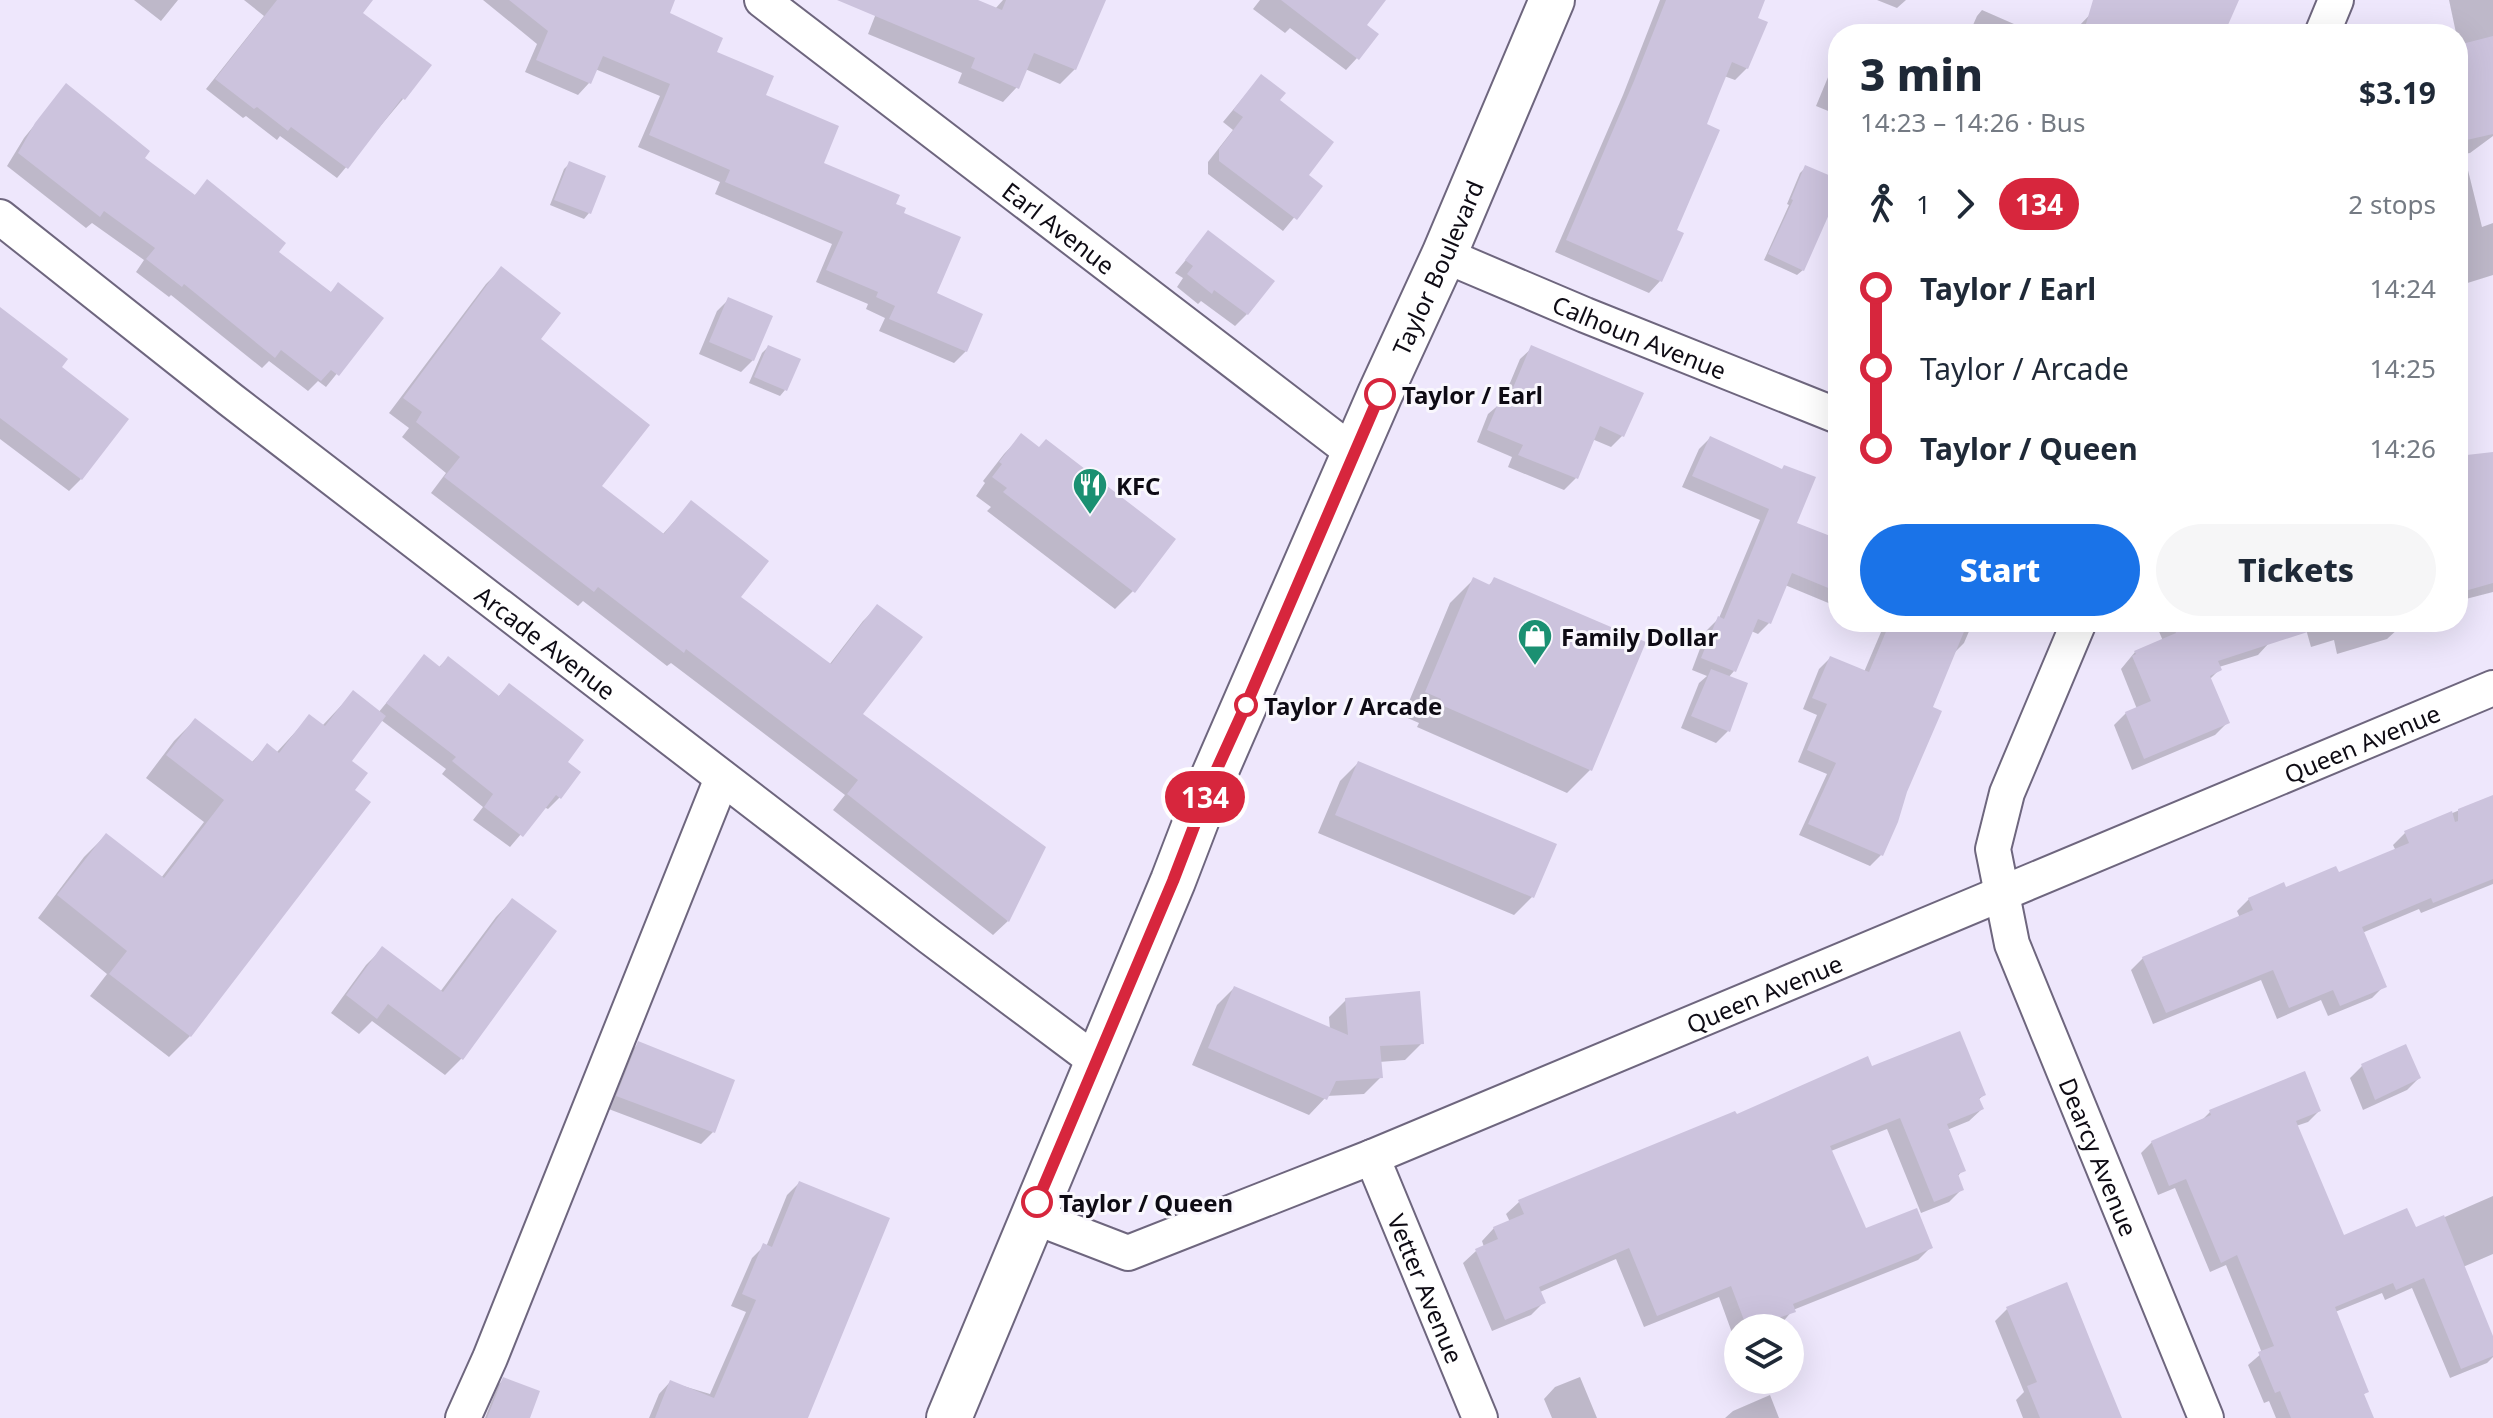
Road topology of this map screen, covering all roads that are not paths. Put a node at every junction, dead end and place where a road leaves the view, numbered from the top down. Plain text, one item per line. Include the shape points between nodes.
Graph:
1 (762, 0) edge
2 (1552, 0) edge
3 (2336, 0) edge
4 (2326, 24) edge
5 (0, 217) edge
6 (1444, 255) junction
7 (1828, 412) edge
8 (1355, 454) junction
9 (2075, 632) edge
10 (2493, 688) edge
11 (722, 778) junction
12 (2000, 894) junction
13 (1097, 1062) junction
14 (1372, 1157) junction
15 (1032, 1216) junction
16 (463, 1418) edge
17 (949, 1418) edge
18 (1480, 1418) edge
19 (2206, 1418) edge

1 - 8 street, Earl Avenue
2 - 6 main road, Taylor Boulevard
3 - 4 street
5 - 11 street, Arcade Avenue
6 - 7 street, Calhoun Avenue
6 - 8 main road, Taylor Boulevard
8 - 13 main road, Taylor Boulevard via 1211,782
9 - 12 street, Dearcy Avenue via 2007,793 1993,849
10 - 12 street, Queen Avenue
11 - 13 street, Arcade Avenue
11 - 16 street
12 - 14 street, Queen Avenue
12 - 19 street, Dearcy Avenue via 2012,944
13 - 15 main road, Taylor Boulevard
14 - 15 street, Queen Avenue via 1128,1253
14 - 18 street, Vetter Avenue
15 - 17 main road, Taylor Boulevard

